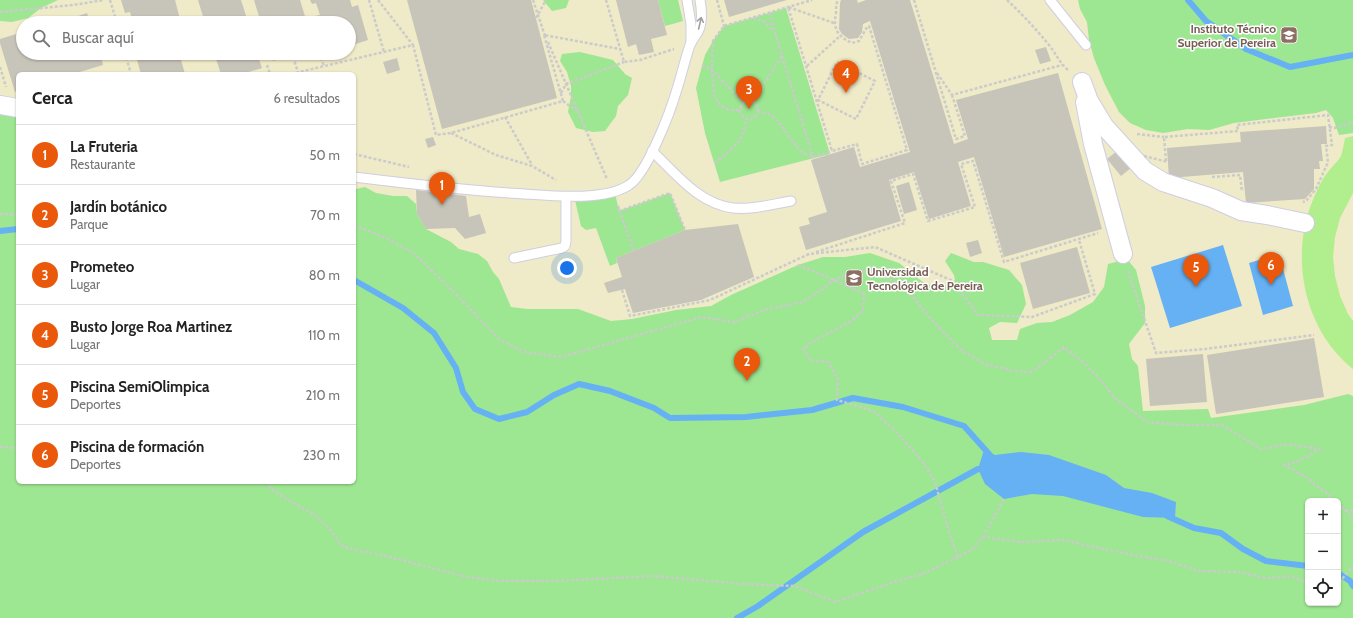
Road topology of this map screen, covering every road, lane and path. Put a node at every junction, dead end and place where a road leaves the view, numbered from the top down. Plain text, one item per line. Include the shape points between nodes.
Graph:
1 (104, 0) edge
2 (110, 0) edge
3 (369, 0) edge
4 (378, 0) edge
5 (533, 0) edge
6 (546, 0) edge
7 (606, 0) edge
8 (687, 0) edge
9 (700, 0) edge
10 (717, 0) edge
11 (812, 0) edge
12 (838, 0) edge
13 (914, 0) edge
14 (1007, 0) edge
15 (1050, 0) edge
16 (788, 7) junction
17 (0, 12) edge
18 (769, 13) junction
19 (115, 16) edge
20 (536, 16) junction
21 (753, 18) junction
22 (834, 23) junction
23 (724, 26) junction
24 (775, 33) junction
25 (544, 34) junction
26 (840, 36) junction
27 (691, 44) junction
28 (413, 45) junction
29 (1086, 45) dead end
30 (620, 49) junction
31 (675, 49) dead end
32 (384, 52) junction
33 (782, 56) junction
34 (356, 59) edge
35 (127, 60) edge
36 (294, 60) edge
37 (322, 60) edge
38 (350, 60) edge
39 (624, 62) junction
40 (267, 65) dead end
41 (702, 65) dead end
42 (1062, 65) junction
43 (324, 66) junction
44 (806, 66) junction
45 (712, 70) junction
46 (936, 71) junction
47 (130, 72) edge
48 (269, 72) edge
49 (298, 72) joint
50 (307, 72) edge
51 (1082, 82) junction
52 (566, 84) junction
53 (561, 93) junction
54 (952, 95) junction
55 (817, 100) junction
56 (563, 101) junction
57 (753, 101) junction
58 (743, 102) junction
59 (0, 105) edge
60 (16, 108) edge
61 (739, 110) junction
62 (758, 111) junction
63 (578, 112) junction
64 (504, 117) junction
65 (747, 119) junction
66 (1353, 122) edge
67 (1329, 127) junction
68 (451, 133) junction
69 (1135, 134) dead end
70 (1164, 137) junction
71 (652, 151) junction
72 (832, 151) junction
73 (1144, 156) dead end
74 (813, 157) junction
75 (1168, 162) dead end
76 (715, 163) dead end
77 (532, 166) junction
78 (1166, 166) dead end
79 (356, 177) edge
80 (1211, 177) dead end
81 (559, 182) dead end
82 (612, 188) junction
83 (566, 197) junction
84 (1242, 197) dead end
85 (791, 201) dead end
86 (1299, 202) dead end
87 (619, 211) junction
88 (0, 214) edge
89 (16, 215) edge
90 (1306, 223) dead end
91 (356, 226) edge
92 (1115, 228) junction
93 (685, 230) dead end
94 (1079, 240) junction
95 (634, 251) dead end
96 (809, 254) junction
97 (1123, 254) joint
98 (514, 258) dead end
99 (798, 264) dead end
100 (834, 280) junction
101 (622, 290) dead end
102 (1314, 335) dead end
103 (0, 448) edge
104 (16, 448) edge
105 (267, 484) edge
106 (1332, 498) edge
107 (1004, 499) dead end
108 (1341, 506) edge
109 (1345, 510) junction
110 (1353, 510) edge
111 (1353, 518) edge
112 (983, 537) junction
113 (958, 558) junction
114 (1353, 566) edge
115 (1341, 580) edge
116 (1305, 582) edge

1 - 17 path
2 - 19 path
3 - 32 path
4 - 28 path
5 - 20 path
6 - 20 path
7 - 30 path
8 - 27 lane
27 -> 9 lane via 702,22
10 - 23 path
11 - 16 path
12 - 22 path
13 - 46 path
14 - 42 path via 1035,27
15 - 29 lane
16 - 18 path
16 - 22 path
16 - 44 path
18 - 21 path
18 - 24 path
20 - 25 path
21 - 23 path
21 - 24 path via 765,22
22 - 26 path
23 - 45 path via 713,41
24 - 33 path
25 - 30 path
25 - 52 path
25 - 53 path
26 - 44 path
26 - 72 path via 852,43 859,41 869,26 907,150 862,164 856,144
27 - 71 lane via 674,100
28 - 32 path
28 - 68 path via 436,135
30 - 39 path
31 - 39 path via 640,60
32 - 34 path
33 - 57 path
33 - 74 path
35 - 47 path
36 - 49 path
37 - 43 path
38 - 43 path
39 - 52 path
40 - 48 path
41 - 45 path
42 - 51 path
42 - 54 path
43 - 50 path
44 - 55 path
45 - 58 path
45 - 61 path via 714,95 720,105 730,110
46 - 54 path
46 - 54 path via 956,139 965,136
49 - 50 path
51 - 90 street via 1089,102 1104,126 1144,171 1162,182 1212,198 1241,211
51 - 92 street via 1093,144
52 - 53 path
52 - 63 path
53 - 56 path
55 - 55 path via 856,119 875,81 837,62
55 - 72 path
56 - 63 path
56 - 64 path
57 - 58 path
57 - 62 path
58 - 61 path
59 - 60 street
61 - 65 path
62 - 65 path via 752,118
62 - 74 path via 771,115 803,153
63 - 82 path
64 - 68 path
64 - 77 path
65 - 76 path via 737,144
66 - 67 path via 1335,128
67 - 70 path via 1328,115 1237,125 1238,132
67 - 86 path via 1332,145 1326,146 1328,162 1316,189 1306,201
68 - 77 path via 496,155
69 - 70 path
70 - 78 path
71 - 82 lane via 635,180 626,187
71 - 85 lane via 701,196 718,205 734,208
72 - 74 path
73 - 75 path, bridge
77 - 81 path
79 - 83 lane via 488,192
80 - 84 path via 1240,176
82 - 83 lane
82 - 87 path
83 - 98 lane via 565,246
87 - 93 path via 670,193
87 - 95 path
88 - 89 path
91 - 100 path via 415,254 500,340 525,352 561,357 702,317 734,322 764,310 802,302
92 - 94 path
92 - 97 street
94 - 96 path via 1095,294 1032,317 978,315 952,281 875,247
94 - 96 path via 1004,262 973,161 961,164 975,207 928,221 913,174 891,181 905,223
96 - 101 path via 710,300 630,316
97 - 102 path via 1156,353
99 - 100 path
100 - 106 path via 855,271 872,272 894,281 909,292 961,350 985,364 1014,371 1032,372 1064,347 1098,376 1114,397 1147,422 1182,426 1222,425 1261,449 1288,444 1320,449 1299,461 1284,465 1306,477
100 - 113 path via 864,294 863,310 851,321 803,349 810,360 828,362 838,379 838,400 873,411 923,462 936,482
103 - 104 path
105 - 113 path via 275,492 312,513 329,528 343,547 463,576 498,581 652,576 795,586 835,602 922,574
107 - 112 path
108 - 109 path
109 - 110 path
109 - 111 path
112 - 113 path via 972,550
112 - 116 path via 1023,542 1062,540 1165,560 1199,571 1237,572 1266,578 1291,576
114 - 115 path

